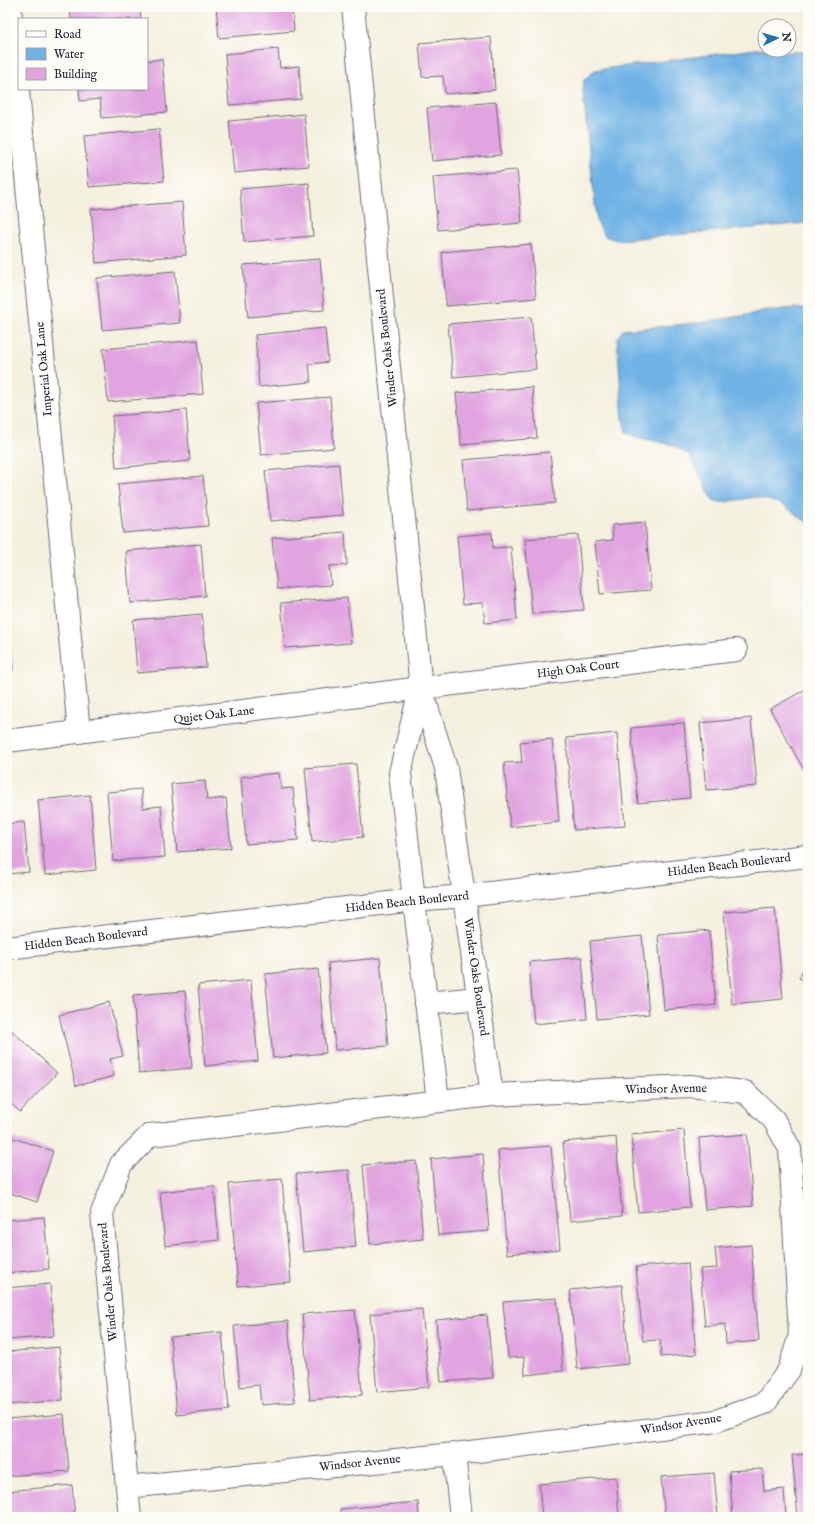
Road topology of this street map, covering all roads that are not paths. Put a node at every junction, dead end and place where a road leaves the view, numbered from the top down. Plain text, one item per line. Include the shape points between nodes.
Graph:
1 (10, 7) edge
2 (353, 7) edge
3 (736, 650) dead end
4 (421, 688) junction
5 (79, 732) junction
6 (7, 741) edge
7 (808, 856) edge
8 (464, 896) junction
9 (414, 900) junction
10 (7, 948) edge
11 (479, 998) junction
12 (426, 1003) junction
13 (492, 1095) junction
14 (438, 1101) junction
15 (454, 1454) junction
16 (127, 1487) junction
17 (130, 1517) edge
18 (461, 1517) edge

1 - 5 street, Imperial Oak Lane
2 - 4 street, Winder Oaks Boulevard
3 - 4 street, High Oak Court
4 - 5 street, Quiet Oak Lane
4 - 8 street, Winder Oaks Boulevard via 446,768
4 - 9 street, Winder Oaks Boulevard via 400,773
5 - 6 street, Quiet Oak Lane
7 - 8 street, Hidden Beach Boulevard
8 - 9 street, Hidden Beach Boulevard
8 - 11 street, Winder Oaks Boulevard
9 - 10 street, Hidden Beach Boulevard
9 - 12 street, Winder Oaks Boulevard
11 - 12 street
11 - 13 street, Winder Oaks Boulevard
12 - 14 street, Winder Oaks Boulevard
13 - 14 street, Winder Oaks Boulevard
13 - 15 street, Windsor Avenue via 690,1086 745,1092 774,1120 790,1149 800,1335 789,1370 765,1402 716,1421
14 - 16 street, Winder Oaks Boulevard via 150,1135 121,1164 102,1212
15 - 16 street, Windsor Avenue
15 - 18 street
16 - 17 street, Winder Oaks Boulevard

